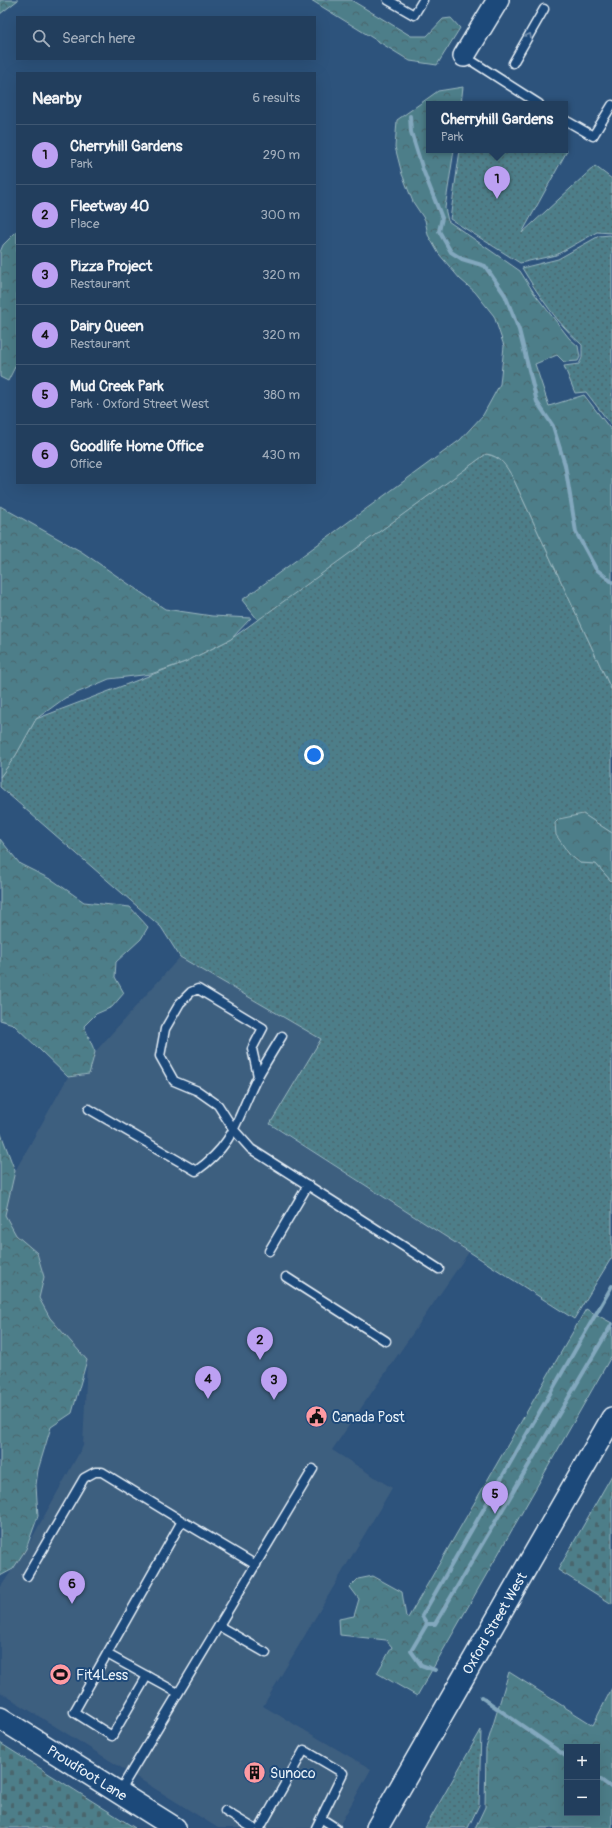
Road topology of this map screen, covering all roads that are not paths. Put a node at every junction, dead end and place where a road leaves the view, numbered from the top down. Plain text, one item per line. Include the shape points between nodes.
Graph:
1 (388, 0) edge
2 (423, 0) edge
3 (498, 0) edge
4 (544, 9) dead end
5 (464, 56) joint
6 (513, 63) dead end
7 (534, 101) edge
8 (612, 105) edge
9 (568, 122) edge
10 (282, 1036) dead end
11 (258, 1076) junction
12 (89, 1109) dead end
13 (234, 1130) junction
14 (308, 1185) junction
15 (268, 1251) dead end
16 (439, 1269) dead end
17 (286, 1277) dead end
18 (386, 1341) dead end
19 (612, 1418) edge
20 (313, 1469) dead end
21 (182, 1521) junction
22 (256, 1565) junction
23 (27, 1576) dead end
24 (219, 1626) junction
25 (266, 1653) dead end
26 (107, 1654) junction
27 (147, 1676) junction
28 (178, 1693) junction
29 (0, 1718) edge
30 (118, 1792) junction
31 (225, 1811) dead end
32 (322, 1819) junction
33 (241, 1825) edge
34 (175, 1828) edge
35 (253, 1828) edge
36 (260, 1828) edge
37 (316, 1828) edge
38 (336, 1828) edge
39 (377, 1828) edge

1 - 2 lane via 414,15
3 - 5 main road
6 -> 4 lane
5 - 7 lane
8 - 9 lane via 593,136
10 - 11 lane
11 - 13 lane
11 - 13 lane via 252,1049 263,1028 198,989 191,992 180,1003 165,1029 160,1056 174,1081 198,1091 218,1105
12 - 13 lane via 196,1171 218,1153
13 - 14 lane via 251,1149
14 - 15 lane
14 - 16 lane
17 - 18 lane
19 - 39 main road, Oxford Street West
20 - 22 lane
21 - 22 lane
21 - 23 lane via 102,1472 95,1472 84,1478
21 - 26 lane
22 - 24 lane
24 - 25 lane
24 - 28 lane
26 - 27 lane
26 - 27 lane via 74,1712 112,1736
27 - 28 lane
28 - 30 lane
29 - 30 main road, Proudfoot Lane
30 - 34 main road, Proudfoot Lane
31 - 33 lane
32 - 36 lane via 343,1773 304,1750
32 - 37 lane
32 - 38 lane
33 - 35 lane

